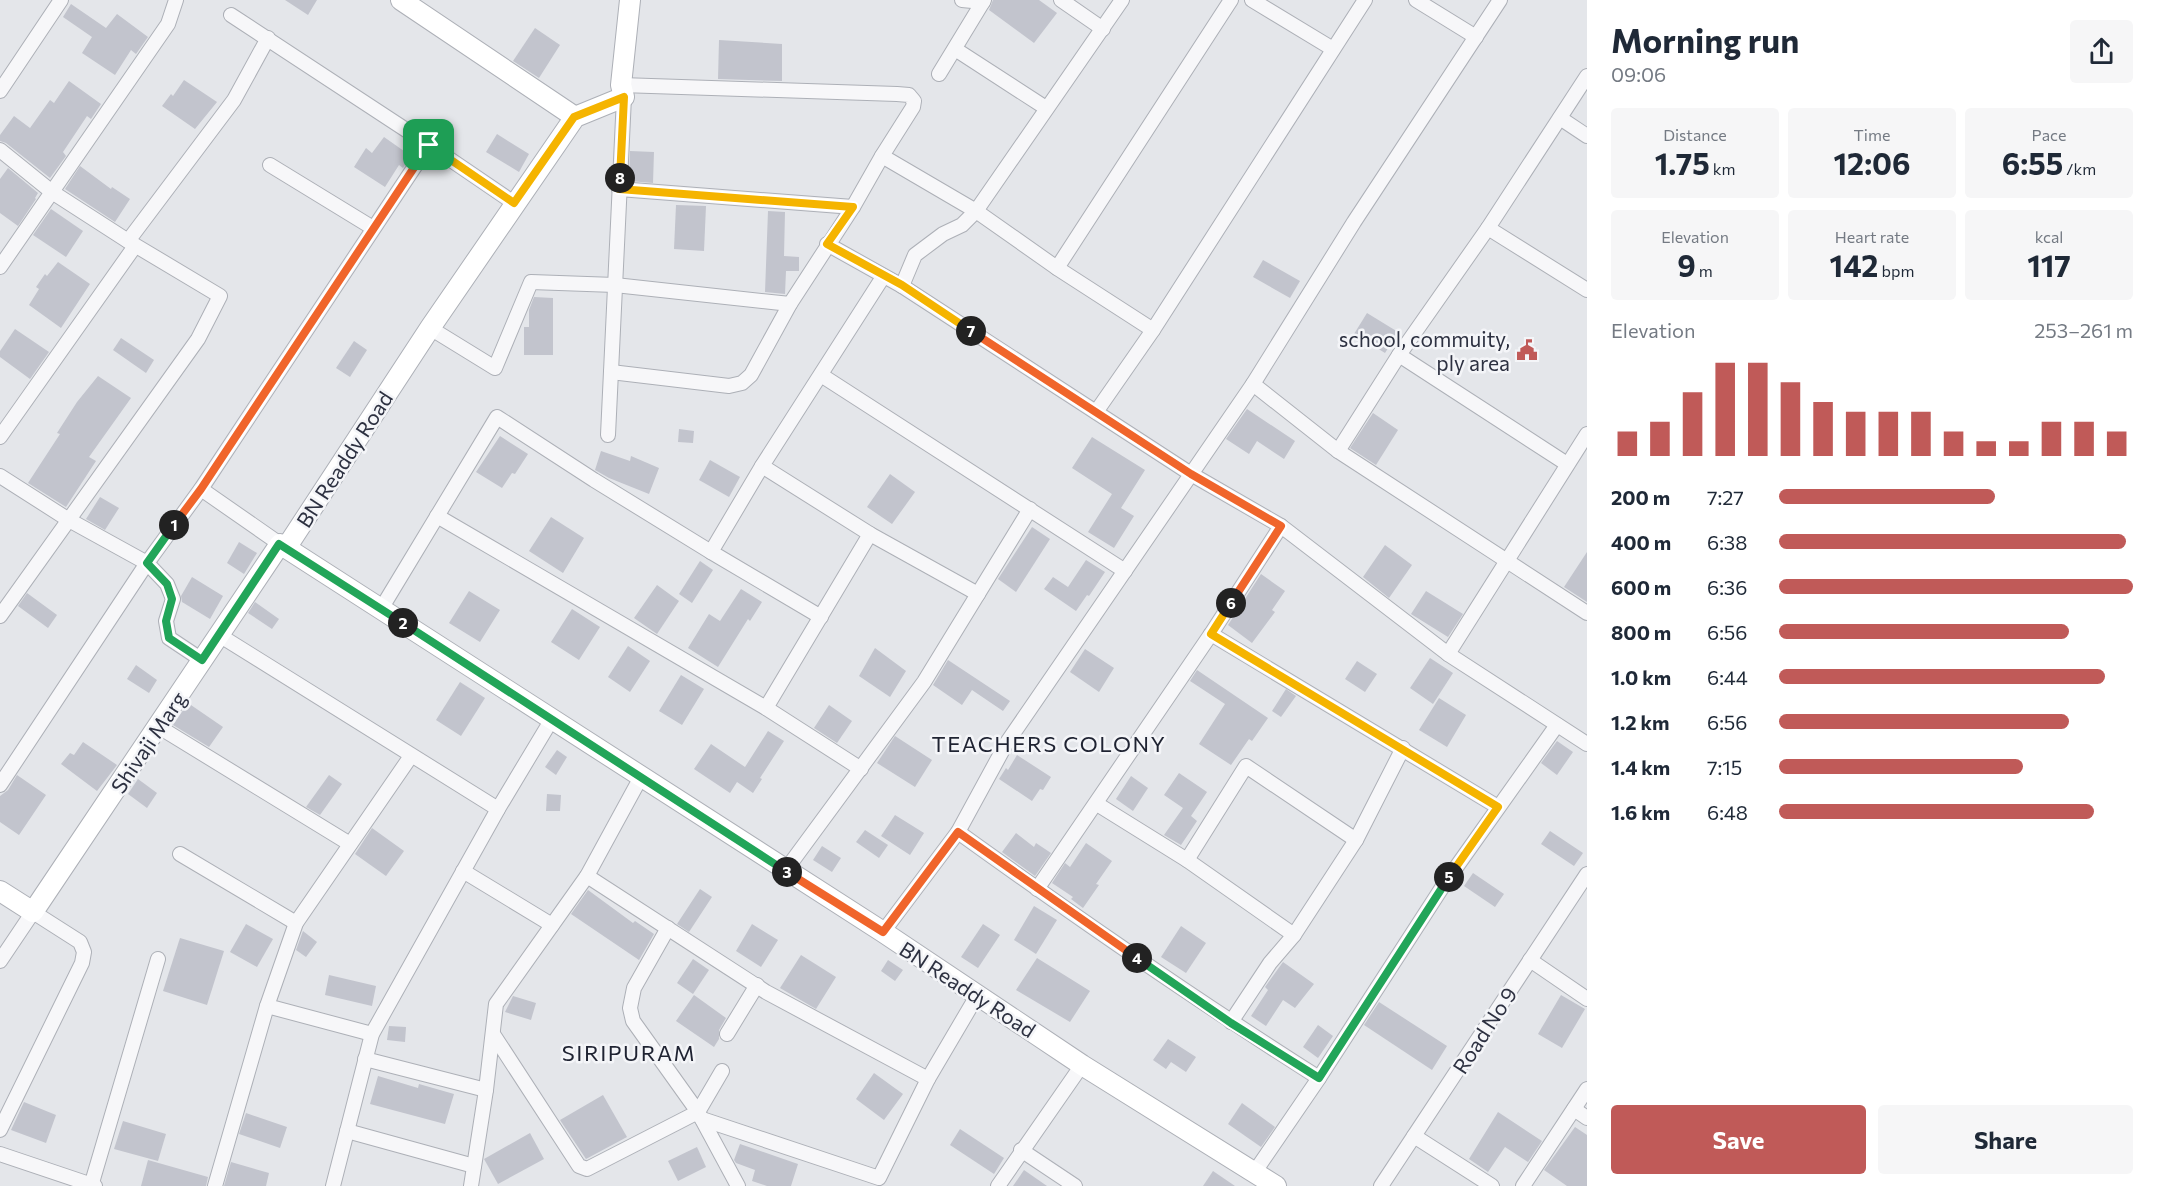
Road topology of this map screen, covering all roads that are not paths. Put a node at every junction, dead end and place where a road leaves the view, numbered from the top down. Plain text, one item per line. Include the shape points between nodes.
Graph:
1 (61, 0) edge
2 (176, 0) edge
3 (401, 0) edge
4 (962, 0) edge
5 (1061, 0) edge
6 (1122, 0) edge
7 (1231, 0) edge
8 (1252, 0) edge
9 (1365, 0) edge
10 (1416, 0) edge
11 (1500, 0) edge
12 (628, 1) edge
13 (984, 1) edge
14 (231, 15) dead end
15 (1103, 29) junction
16 (1476, 37) junction
17 (268, 38) junction
18 (956, 50) junction
19 (1334, 50) junction
20 (939, 74) dead end
21 (1587, 76) edge
22 (0, 91) edge
23 (622, 91) junction
24 (1046, 108) junction
25 (574, 117) junction
26 (1560, 118) junction
27 (1587, 136) edge
28 (429, 145) junction
29 (0, 150) edge
30 (882, 156) junction
31 (270, 165) dead end
32 (619, 189) junction
33 (52, 192) junction
34 (514, 203) junction
35 (853, 207) junction
36 (976, 211) junction
37 (373, 228) junction
38 (1488, 228) junction
39 (131, 243) junction
40 (827, 244) junction
41 (0, 267) edge
42 (1057, 268) junction
43 (883, 277) junction
44 (615, 285) junction
45 (902, 285) junction
46 (1587, 290) edge
47 (790, 303) junction
48 (430, 328) junction
49 (1153, 330) junction
50 (1399, 355) junction
51 (611, 372) junction
52 (821, 375) junction
53 (1253, 384) junction
54 (1096, 412) junction
55 (1587, 434) edge
56 (608, 435) dead end
57 (0, 437) edge
58 (1338, 451) junction
59 (1567, 464) junction
60 (762, 466) junction
61 (1191, 474) junction
62 (0, 476) edge
63 (201, 489) junction
64 (1030, 509) junction
65 (437, 516) junction
66 (69, 520) junction
67 (1281, 526) junction
68 (870, 534) junction
69 (283, 546) junction
70 (711, 552) junction
71 (1506, 561) junction
72 (147, 563) junction
73 (1125, 571) junction
74 (978, 594) junction
75 (381, 609) junction
76 (1587, 612) edge
77 (0, 616) edge
78 (821, 617) junction
79 (1211, 634) junction
80 (219, 635) junction
81 (1448, 654) junction
82 (202, 660) junction
83 (766, 708) junction
84 (552, 719) junction
85 (1557, 725) junction
86 (159, 727) junction
87 (1587, 744) edge
88 (1403, 748) junction
89 (411, 756) junction
90 (861, 769) junction
91 (641, 777) junction
92 (0, 784) edge
93 (1096, 804) junction
94 (1498, 807) junction
95 (498, 809) junction
96 (958, 832) junction
97 (1356, 840) junction
98 (350, 844) junction
99 (180, 854) dead end
100 (1187, 860) junction
101 (463, 871) junction
102 (785, 871) junction
103 (1587, 874) edge
104 (587, 876) junction
105 (1038, 889) junction
106 (0, 891) edge
107 (33, 912) junction
108 (296, 923) junction
109 (552, 925) junction
110 (668, 928) junction
111 (883, 932) junction
112 (1294, 935) junction
113 (158, 959) dead end
114 (1530, 960) junction
115 (0, 961) edge
116 (757, 986) junction
117 (978, 994) junction
118 (1587, 999) edge
119 (267, 1006) junction
120 (1231, 1023) junction
121 (372, 1034) junction
122 (493, 1034) junction
123 (727, 1034) dead end
124 (365, 1059) junction
125 (1082, 1065) junction
126 (722, 1071) dead end
127 (1319, 1078) junction
128 (928, 1079) junction
129 (486, 1089) junction
130 (1587, 1089) edge
131 (1574, 1109) junction
132 (700, 1116) junction
133 (1587, 1118) edge
134 (0, 1130) edge
135 (347, 1131) junction
136 (1414, 1136) junction
137 (1021, 1150) junction
138 (0, 1154) edge
139 (474, 1166) junction
140 (1254, 1173) junction
141 (93, 1186) edge
142 (215, 1186) edge
143 (333, 1186) edge
144 (471, 1186) edge
145 (738, 1186) edge
146 (998, 1186) edge
147 (1075, 1186) edge
148 (1276, 1186) edge
149 (1381, 1186) edge
150 (1492, 1186) edge
151 (1523, 1186) edge

1 - 22 street
2 - 33 street via 168,24
3 - 25 street
4 - 13 street
5 - 15 street
6 - 15 street
7 - 42 street
8 - 19 street
9 - 19 street
10 - 16 street
11 - 16 street
12 - 23 street
13 - 18 street
14 - 17 street
15 - 24 street
16 - 53 street
17 - 28 street
17 - 39 street via 234,100
18 - 20 street
18 - 24 street
19 - 49 street
21 - 26 street
23 - 25 street
23 - 30 street via 909,95 913,107
23 - 32 street
24 - 36 street
25 - 34 street, BN Readdy Road
26 - 27 street
26 - 38 street
28 - 34 street
28 - 37 street
29 - 33 street
30 - 35 street
30 - 36 street
31 - 37 street
32 - 35 street
32 - 44 street
33 - 39 street
33 - 41 street
34 - 48 street, BN Readdy Road
35 - 40 street
36 - 42 street
36 - 45 street via 962,225 915,255
37 - 63 street
38 - 46 street
38 - 50 street
39 - 57 street
39 - 66 street via 220,296 198,339
40 - 43 street
40 - 47 street
42 - 49 street
43 - 45 street
43 - 52 street
44 - 47 street
44 - 48 street via 531,282 495,368
44 - 51 street
45 - 54 street
47 - 51 street via 751,375 742,383 729,386
48 - 69 street, BN Readdy Road
49 - 54 street
50 - 58 street
50 - 59 street
51 - 56 street
52 - 60 street
52 - 64 street
53 - 58 street
53 - 61 street
54 - 61 street
55 - 59 street
58 - 71 street
59 - 71 street
60 - 68 street
60 - 70 street
61 - 67 street
61 - 73 street
62 - 66 street
63 - 69 street
63 - 72 street
64 - 73 street
64 - 74 street
65 - 70 street via 497,417
65 - 75 street
65 - 83 street
66 - 72 street
66 - 77 street
67 - 79 street
67 - 81 street
68 - 74 street
68 - 78 street
69 - 75 street, BN Readdy Road
69 - 80 street, Shivaji Marg
70 - 78 street
71 - 76 street
71 - 81 street
72 - 82 street via 167,584 172,599 166,621 169,638
72 - 92 street
73 - 96 street via 1006,744
74 - 90 street via 924,682
75 - 84 street, BN Readdy Road
78 - 83 street
79 - 88 street
79 - 93 street
80 - 82 street, Shivaji Marg
80 - 89 street
81 - 85 street
82 - 86 street, Shivaji Marg
83 - 90 street
84 - 91 street, BN Readdy Road
84 - 95 street
85 - 87 street
85 - 94 street
86 - 98 street
86 - 107 street, Shivaji Marg
88 - 94 street
88 - 97 street
89 - 95 street
89 - 98 street
90 - 102 street
91 - 102 street, BN Readdy Road
91 - 104 street
93 - 100 street
93 - 105 street
94 - 127 street
95 - 101 street
96 - 105 street
96 - 111 street
97 - 100 street via 1246,766
97 - 112 street
98 - 108 street
99 - 108 street
100 - 112 street
101 - 109 street
101 - 121 street
102 - 111 street, BN Readdy Road
103 - 114 street, Road No 9
104 - 109 street
104 - 110 street
105 - 120 street
106 - 107 street
107 - 115 street
107 - 134 street via 81,942 84,952
108 - 119 street
109 - 122 street via 496,1004
110 - 116 street
110 - 132 street via 634,988 630,1008 633,1022
111 - 117 street, BN Readdy Road
112 - 120 street via 1270,963
113 - 141 street
114 - 118 street
114 - 136 street, Road No 9
116 - 123 street
116 - 128 street
117 - 125 street, BN Readdy Road
117 - 128 street
119 - 121 street
119 - 142 street
120 - 127 street
121 - 124 street
122 - 129 street
122 - 132 street via 579,1167 587,1169
124 - 129 street
124 - 135 street
125 - 137 street
125 - 140 street, BN Readdy Road
126 - 132 street
127 - 140 street
128 - 132 street via 879,1178
129 - 139 street
130 - 131 street
131 - 133 street
131 - 151 street
132 - 145 street
135 - 139 street
135 - 143 street
136 - 149 street, Road No 9
136 - 150 street
137 - 146 street
137 - 147 street
138 - 141 street
139 - 144 street
140 - 148 street, BN Readdy Road

